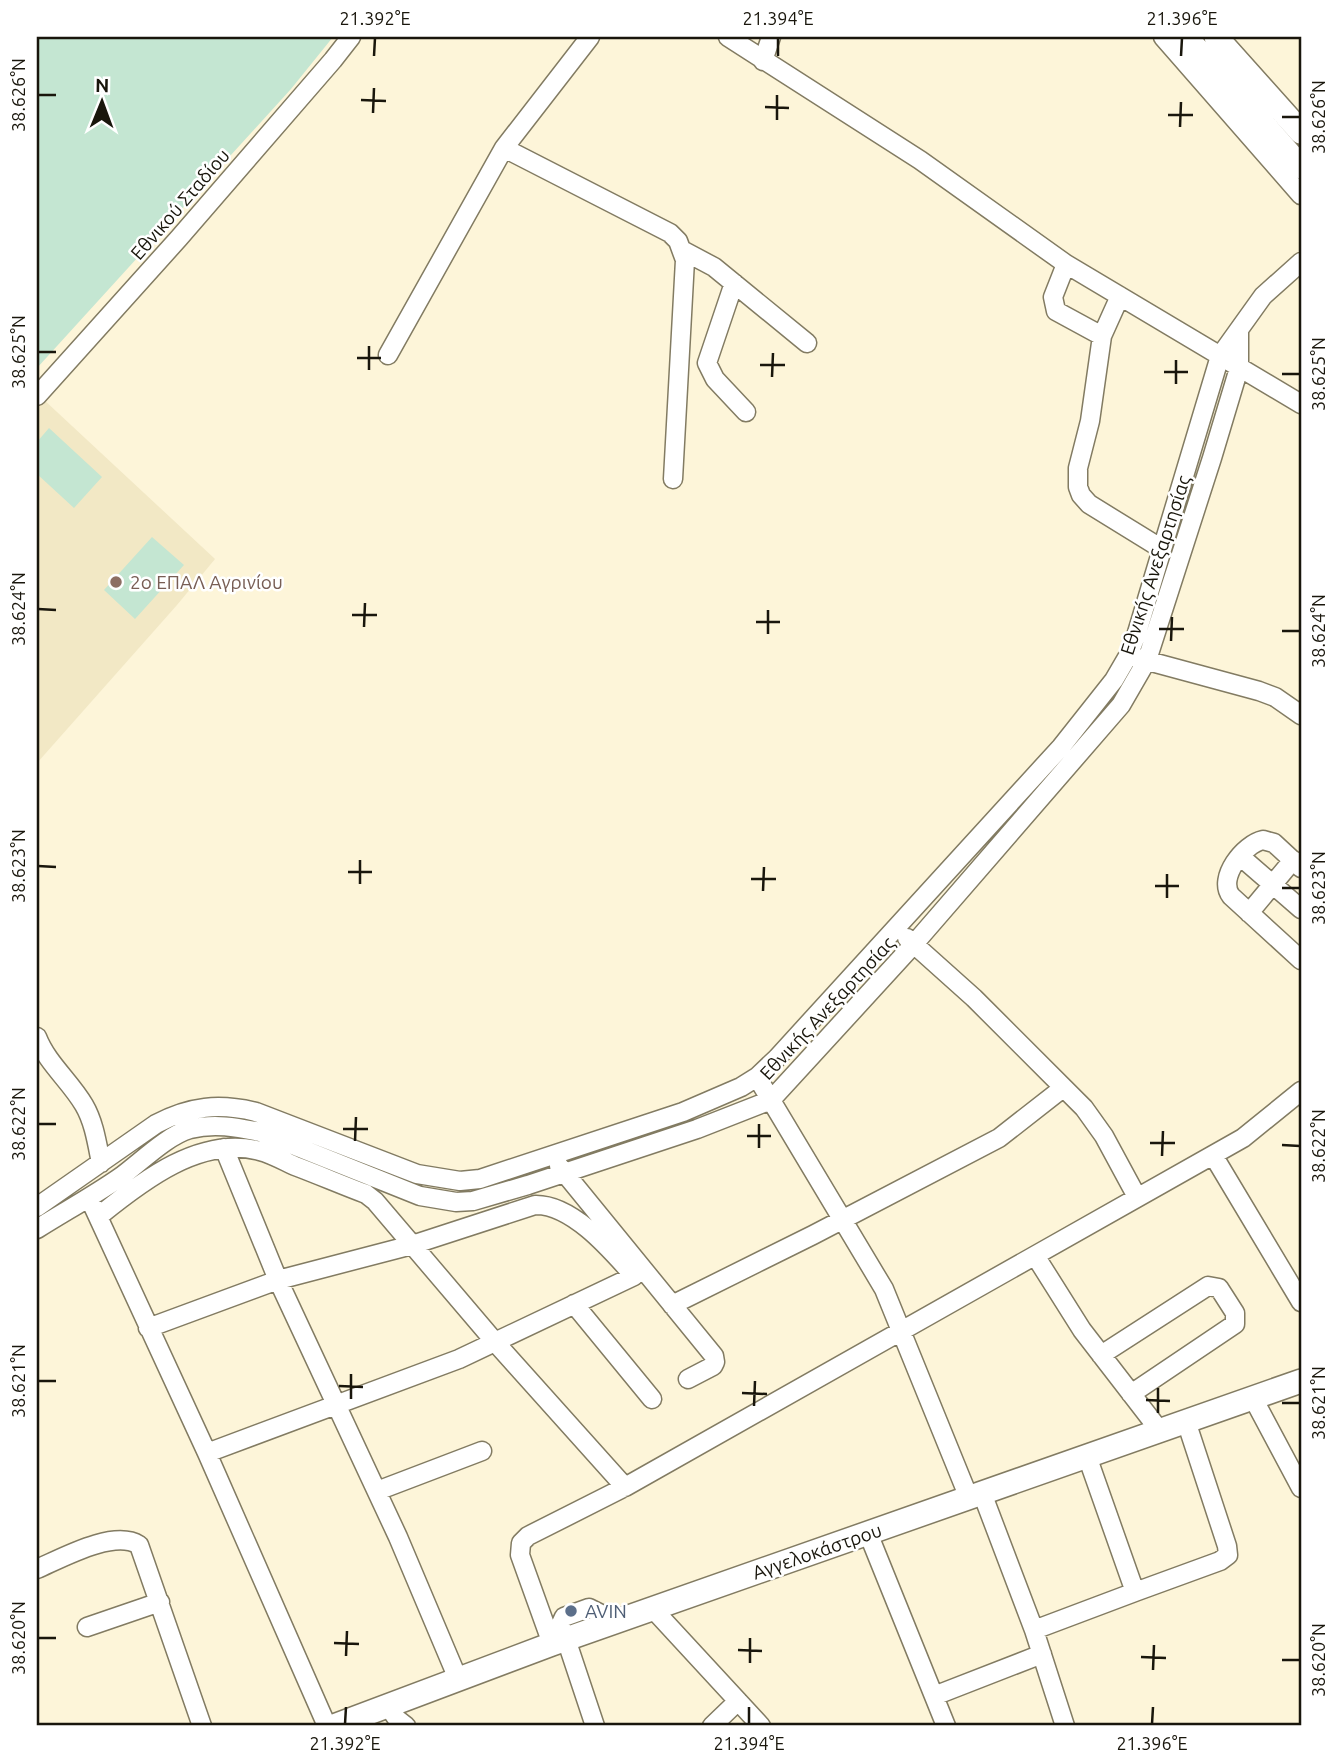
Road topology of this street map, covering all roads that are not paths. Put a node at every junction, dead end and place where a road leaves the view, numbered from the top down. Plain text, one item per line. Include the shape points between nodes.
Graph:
1 (351, 37) edge
2 (590, 37) edge
3 (728, 37) edge
4 (771, 37) edge
5 (1163, 37) edge
6 (1186, 37) edge
7 (1216, 37) edge
8 (763, 61) junction
9 (1301, 132) edge
10 (505, 148) junction
11 (1301, 167) edge
12 (1301, 195) edge
13 (682, 250) junction
14 (1301, 262) edge
15 (1066, 264) junction
16 (734, 283) junction
17 (1120, 296) junction
18 (1239, 332) junction
19 (1102, 336) junction
20 (807, 343) dead end
21 (388, 355) dead end
22 (1220, 356) junction
23 (1238, 368) junction
24 (37, 396) edge
25 (1301, 404) edge
26 (746, 412) dead end
27 (673, 479) dead end
28 (1161, 549) junction
29 (1128, 656) junction
30 (1147, 660) junction
31 (1301, 715) edge
32 (1241, 857) junction
33 (1297, 864) edge
34 (1272, 886) junction
35 (1301, 909) edge
36 (1250, 913) junction
37 (1301, 917) edge
38 (896, 930) junction
39 (914, 944) junction
40 (1301, 960) edge
41 (37, 1037) edge
42 (757, 1077) junction
43 (1063, 1087) junction
44 (1301, 1091) edge
45 (771, 1100) junction
46 (224, 1149) junction
47 (1213, 1155) junction
48 (550, 1156) junction
49 (101, 1163) junction
50 (564, 1173) junction
51 (75, 1182) junction
52 (1136, 1197) junction
53 (88, 1198) junction
54 (37, 1206) edge
55 (99, 1216) junction
56 (842, 1219) junction
57 (37, 1229) edge
58 (412, 1245) junction
59 (1036, 1256) junction
60 (278, 1280) junction
61 (1301, 1302) edge
62 (574, 1304) junction
63 (672, 1305) junction
64 (148, 1328) junction
65 (901, 1331) junction
66 (495, 1342) junction
67 (1101, 1355) junction
68 (688, 1379) dead end
69 (1301, 1381) edge
70 (1131, 1394) junction
71 (1253, 1398) junction
72 (652, 1399) dead end
73 (336, 1406) junction
74 (1186, 1422) junction
75 (1160, 1431) junction
76 (482, 1451) dead end
77 (207, 1453) junction
78 (1087, 1456) junction
79 (1299, 1481) edge
80 (625, 1487) junction
81 (377, 1491) junction
82 (976, 1495) junction
83 (868, 1533) junction
84 (37, 1569) edge
85 (1135, 1592) junction
86 (160, 1602) junction
87 (653, 1609) junction
88 (601, 1614) dead end
89 (87, 1627) dead end
90 (1034, 1630) junction
91 (559, 1638) junction
92 (1042, 1654) junction
93 (458, 1679) junction
94 (934, 1696) junction
95 (738, 1702) junction
96 (388, 1706) junction
97 (202, 1726) edge
98 (327, 1726) edge
99 (334, 1726) edge
100 (406, 1726) edge
101 (595, 1726) edge
102 (712, 1726) edge
103 (761, 1726) edge
104 (946, 1726) edge
105 (1065, 1726) edge

1 - 24 street, Εθνικού Σταδίου
2 - 10 street
3 - 8 street
4 - 8 street
5 - 12 street
6 - 11 main road
7 - 9 main road
8 - 15 street via 920,160
10 - 13 street via 670,233
10 - 21 street
13 - 16 street via 703,259
13 - 27 street
14 - 18 street, Εθνικής Ανεξαρτησίας via 1263,296
15 - 17 street
15 - 19 street via 1052,297 1056,311
16 - 20 street
16 - 26 street via 707,363 715,379
17 - 19 street
17 - 22 street
18 - 22 street, Εθνικής Ανεξαρτησίας
18 - 23 street, Εθνικής Ανεξαρτησίας
19 - 28 street via 1078,487 1090,504
22 - 23 street
22 - 28 street, Εθνικής Ανεξαρτησίας
23 - 25 street
23 - 30 street, Εθνικής Ανεξαρτησίας
28 - 29 street, Εθνικής Ανεξαρτησίας
29 - 30 street
29 - 38 street, Εθνικής Ανεξαρτησίας via 1061,747
30 - 31 street via 1259,691
30 - 39 street, Εθνικής Ανεξαρτησίας via 1121,705
32 - 33 street via 1252,844 1263,840 1274,843
32 - 34 street
32 - 36 street via 1227,875 1226,886
33 - 34 street
34 - 35 street
34 - 36 street
34 - 37 street
36 - 40 street
38 - 39 street
38 - 42 street, Εθνικής Ανεξαρτησίας
39 - 43 street
39 - 45 street, Εθνικής Ανεξαρτησίας
41 - 49 street via 84,1104
42 - 45 street
42 - 48 street, Εθνικής Ανεξαρτησίας via 683,1112
43 - 52 street via 1096,1124
43 - 56 street via 999,1138
44 - 47 street via 1250,1133
45 - 50 street, Εθνικής Ανεξαρτησίας
45 - 56 street
46 - 55 street via 160,1172
46 - 58 street via 260,1151 366,1194
46 - 60 street
47 - 52 street
47 - 61 street
48 - 49 street, Εθνικής Ανεξαρτησίας via 480,1179 441,1179 256,1112 217,1106 175,1114
48 - 50 street
49 - 51 street, Εθνικής Ανεξαρτησίας
50 - 53 street, Εθνικής Ανεξαρτησίας via 473,1201 440,1200 363,1175 260,1132 210,1126 187,1130
50 - 63 street
51 - 53 street
51 - 54 street, Εθνικής Ανεξαρτησίας
52 - 59 street
53 - 55 street
53 - 57 street, Εθνικής Ανεξαρτησίας
55 - 64 street
56 - 63 street
56 - 65 street via 884,1289
58 - 60 street
58 - 62 street via 535,1205 555,1207 589,1231 634,1276
58 - 66 street
59 - 65 street
59 - 67 street
60 - 64 street
60 - 73 street
62 - 66 street
62 - 72 street
63 - 68 street via 715,1359 713,1366
64 - 77 street
65 - 80 street
65 - 82 street
66 - 73 street
66 - 80 street
67 - 70 street
67 - 70 street via 1208,1286 1219,1287 1235,1313 1235,1324
69 - 71 main road, Αγγελοκάστρου
70 - 75 street
71 - 74 main road, Αγγελοκάστρου
71 - 79 street
73 - 77 street
73 - 81 street
74 - 75 main road, Αγγελοκάστρου
74 - 85 street via 1227,1555 1220,1562
75 - 78 main road, Αγγελοκάστρου
76 - 81 street
77 - 98 street
78 - 82 main road, Αγγελοκάστρου
78 - 85 street
80 - 91 street via 521,1543 520,1555
81 - 93 street
82 - 83 main road, Αγγελοκάστρου
82 - 90 street
83 - 87 main road, Αγγελοκάστρου
83 - 94 street
84 - 86 street via 94,1545 129,1540 141,1547
85 - 90 street
86 - 89 street
86 - 97 street
87 - 91 main road, Αγγελοκάστρου
87 - 95 street
88 - 91 street via 589,1608 564,1617
90 - 92 street
91 - 93 main road, Αγγελοκάστρου
91 - 101 street
92 - 94 street
92 - 105 street
93 - 96 main road, Αγγελοκάστρου
94 - 104 street
95 - 102 street
95 - 103 street
96 - 99 main road, Αγγελοκάστρου
96 - 100 street

